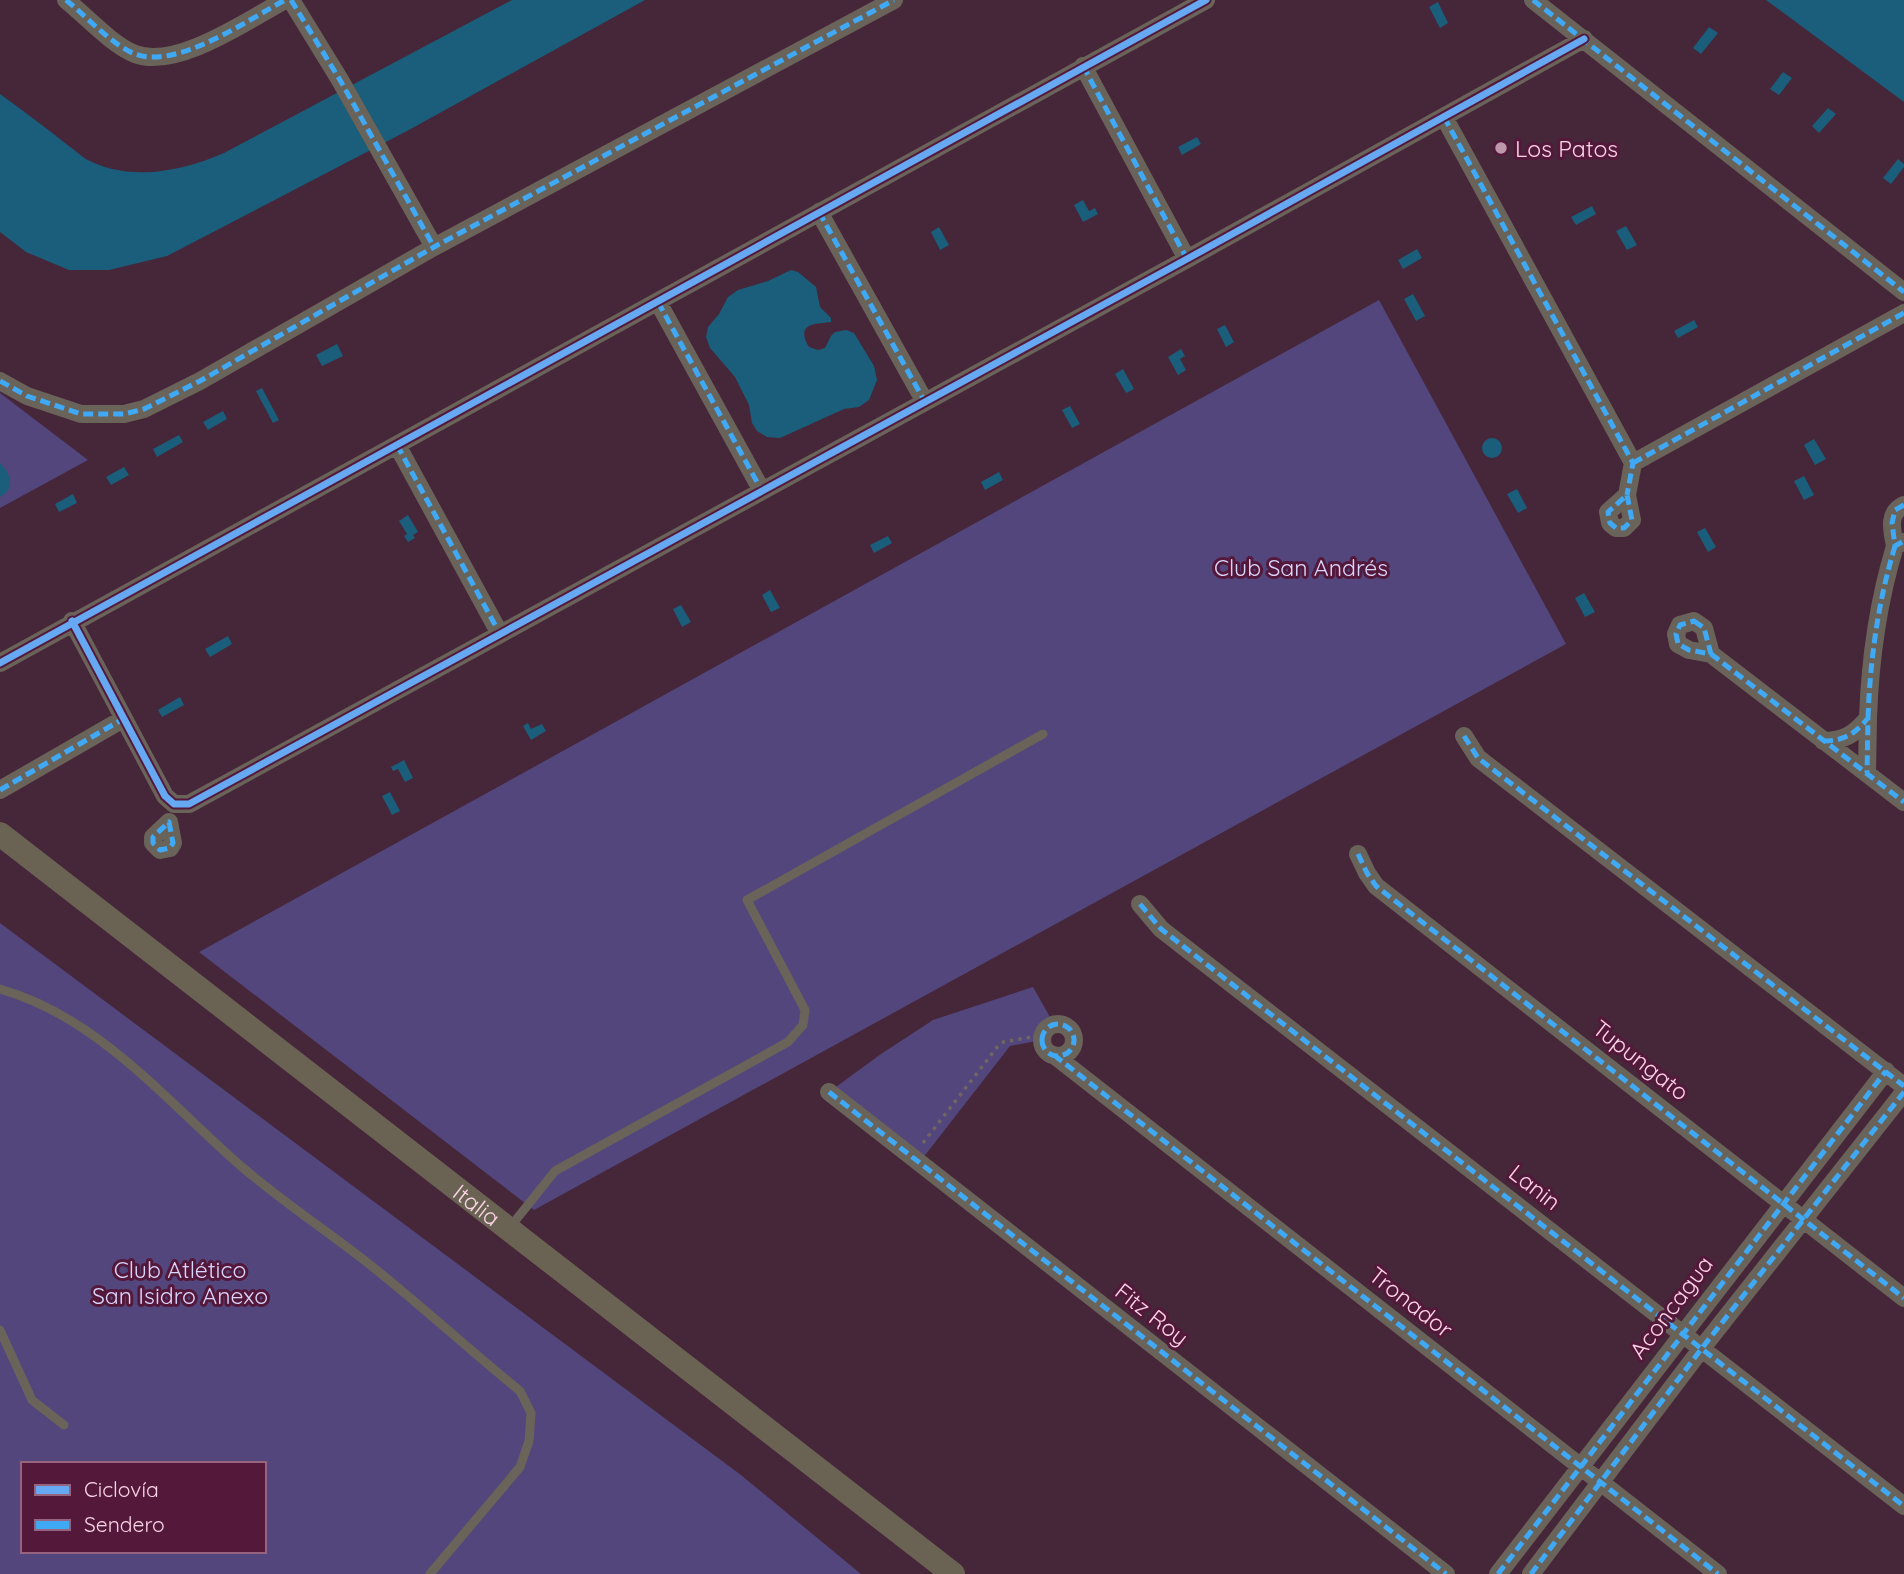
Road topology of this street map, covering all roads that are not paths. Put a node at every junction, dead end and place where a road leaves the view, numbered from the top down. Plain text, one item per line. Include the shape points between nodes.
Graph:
1 (66, 0) edge
2 (285, 0) edge
3 (291, 0) edge
4 (894, 0) edge
5 (1206, 0) edge
6 (1533, 0) edge
7 (1584, 39) junction
8 (1083, 66) junction
9 (1444, 117) junction
10 (819, 212) junction
11 (434, 247) junction
12 (1187, 259) junction
13 (1904, 292) edge
14 (658, 302) junction
15 (1904, 313) edge
16 (0, 381) edge
17 (925, 402) junction
18 (397, 445) junction
19 (1633, 463) junction
20 (762, 491) junction
21 (1627, 495) dead end
22 (1904, 505) edge
23 (1899, 543) edge
24 (72, 621) junction
25 (500, 634) junction
26 (1711, 654) dead end
27 (0, 663) edge
28 (1868, 718) junction
29 (123, 719) junction
30 (1042, 734) dead end
31 (1464, 736) dead end
32 (1823, 741) junction
33 (1867, 773) junction
34 (0, 790) edge
35 (1904, 802) edge
36 (174, 804) junction
37 (169, 822) dead end
38 (0, 834) edge
39 (1358, 854) dead end
40 (1140, 904) dead end
41 (0, 989) edge
42 (1072, 1048) junction
43 (1054, 1055) junction
44 (1072, 1070) junction
45 (1886, 1071) junction
46 (1904, 1086) edge
47 (829, 1092) dead end
48 (1904, 1092) edge
49 (1783, 1201) junction
50 (1803, 1219) junction
51 (509, 1229) junction
52 (1904, 1298) edge
53 (0, 1330) edge
54 (1682, 1332) junction
55 (1702, 1348) junction
56 (64, 1425) dead end
57 (1582, 1466) junction
58 (1602, 1482) junction
59 (1904, 1506) edge
60 (430, 1574) edge
61 (953, 1574) edge
62 (1446, 1574) edge
63 (1498, 1574) edge
64 (1531, 1574) edge
65 (1718, 1574) edge

1 - 2 street via 132,53 154,58 190,51
3 - 11 street
4 - 11 street
5 - 8 street
6 - 7 street
7 - 9 street
7 - 13 street
8 - 10 street
8 - 12 street
9 - 12 street
9 - 19 street
10 - 14 street
10 - 17 street
11 - 16 street via 144,409 81,414 27,397
12 - 17 street
14 - 18 street
14 - 20 street
15 - 19 street
17 - 20 street
18 - 24 street
18 - 25 street
19 - 21 street
20 - 25 street
22 - 23 street via 1893,513
23 - 28 street via 1875,631
24 - 27 street
24 - 29 street
25 - 36 street via 189,804
26 - 32 street
28 - 32 street via 1846,738
28 - 33 street
29 - 34 street
29 - 36 street via 165,796
30 - 51 lane via 747,900 805,1010 803,1025 788,1042 555,1171
31 - 45 street via 1478,758
32 - 33 street
33 - 35 street
36 - 37 street
38 - 51 street, Italia
39 - 49 street, Tupungato via 1376,886
40 - 54 street, Lanin via 1161,929
41 - 60 lane via 51,1008 100,1039 242,1167 370,1265 520,1391 531,1412 529,1441 520,1467
42 - 43 street via 1064,1055
42 - 43 street, Tronador via 1072,1032 1054,1024 1043,1035 1045,1049
42 - 44 street
43 - 44 street, Tronador
44 - 57 street, Tronador
45 - 46 street
45 - 49 street, Aconcagua
47 - 62 street, Fitz Roy
48 - 50 street
49 - 50 street, Tupungato
49 - 54 street, Aconcagua
50 - 52 street, Tupungato
50 - 55 street
51 - 61 street, Italia
53 - 56 lane via 32,1400
54 - 55 street, Lanin
54 - 57 street, Aconcagua
55 - 58 street
55 - 59 street, Lanin
57 - 58 street, Tronador
57 - 63 street, Aconcagua
58 - 64 street
58 - 65 street, Tronador

